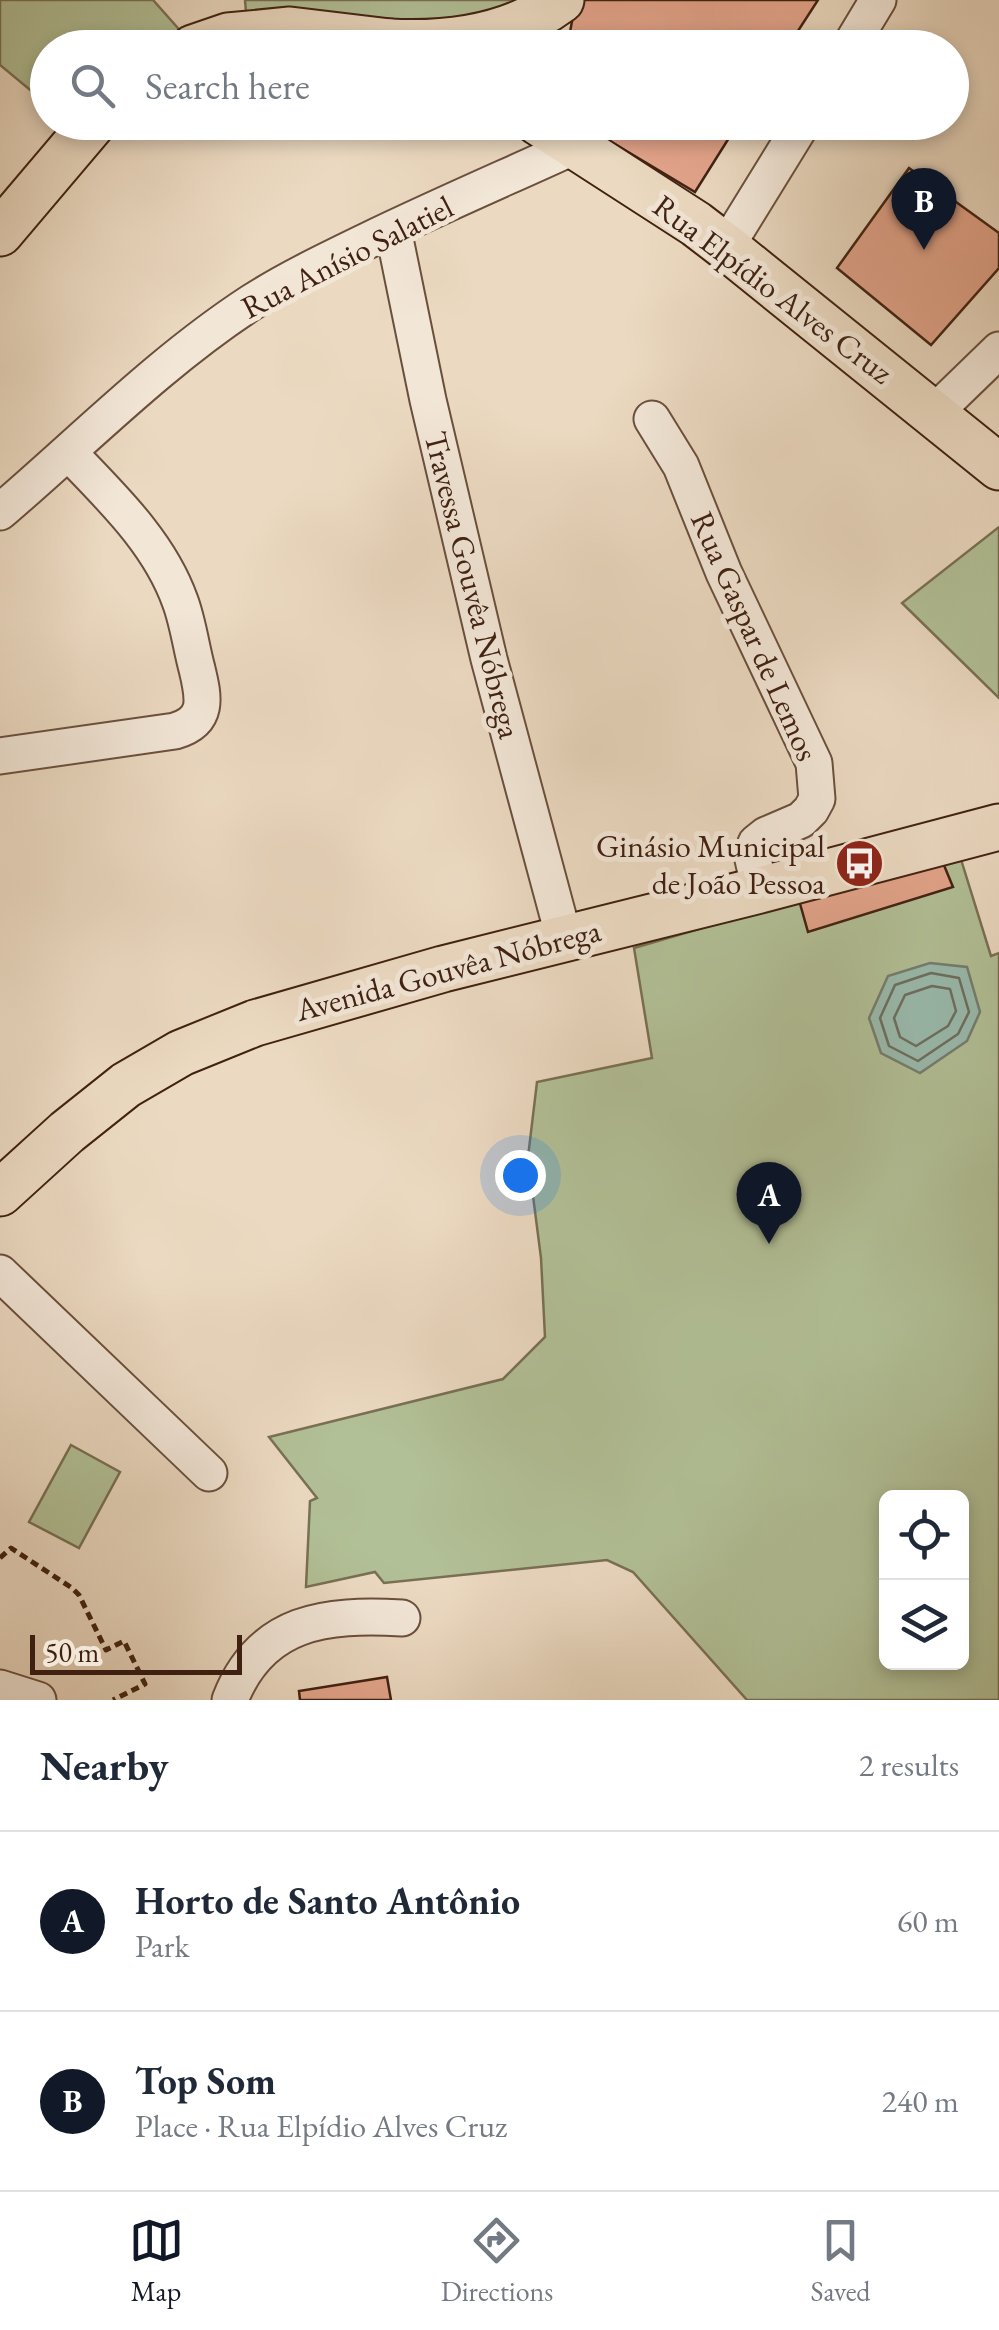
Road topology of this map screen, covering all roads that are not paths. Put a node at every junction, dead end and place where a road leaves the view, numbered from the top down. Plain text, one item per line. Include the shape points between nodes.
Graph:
1 (562, 0) edge
2 (878, 0) edge
3 (501, 30) edge
4 (561, 30) edge
5 (860, 30) edge
6 (79, 140) edge
7 (539, 140) edge
8 (568, 140) edge
9 (792, 140) edge
10 (393, 229) junction
11 (0, 233) edge
12 (726, 246) junction
13 (999, 350) edge
14 (934, 412) junction
15 (652, 419) dead end
16 (69, 453) junction
17 (999, 467) edge
18 (0, 512) edge
19 (0, 756) edge
20 (999, 827) edge
21 (760, 890) junction
22 (564, 938) junction
23 (0, 1193) edge
24 (0, 1273) edge
25 (209, 1472) dead end
26 (402, 1618) dead end
27 (0, 1688) edge
28 (38, 1700) edge
29 (230, 1700) edge

1 - 3 main road
1 - 4 main road
2 - 5 street
6 - 11 main road
7 - 10 street, Rua Anísio Salatiel
8 - 12 main road, Rua Elpídio Alves Cruz
9 - 12 street
10 - 16 street, Rua Anísio Salatiel via 255,300 199,339
10 - 22 street, Travessa Gouvêa Nóbrega via 489,659
12 - 14 main road, Rua Elpídio Alves Cruz
13 - 14 street
14 - 17 main road, Rua Elpídio Alves Cruz
15 - 21 street, Rua Gaspar de Lemos via 680,466 814,762 812,810 756,843 752,855
16 - 18 street, Rua Anísio Salatiel
16 - 19 street via 121,508 164,568 180,601 202,706 189,726 174,731
20 - 21 main road, Avenida Gouvêa Nóbrega
21 - 22 main road, Avenida Gouvêa Nóbrega
22 - 23 main road, Avenida Gouvêa Nóbrega via 255,1023 181,1053 126,1085
24 - 25 street
26 - 29 street via 356,1615 284,1632 255,1657
27 - 28 street

